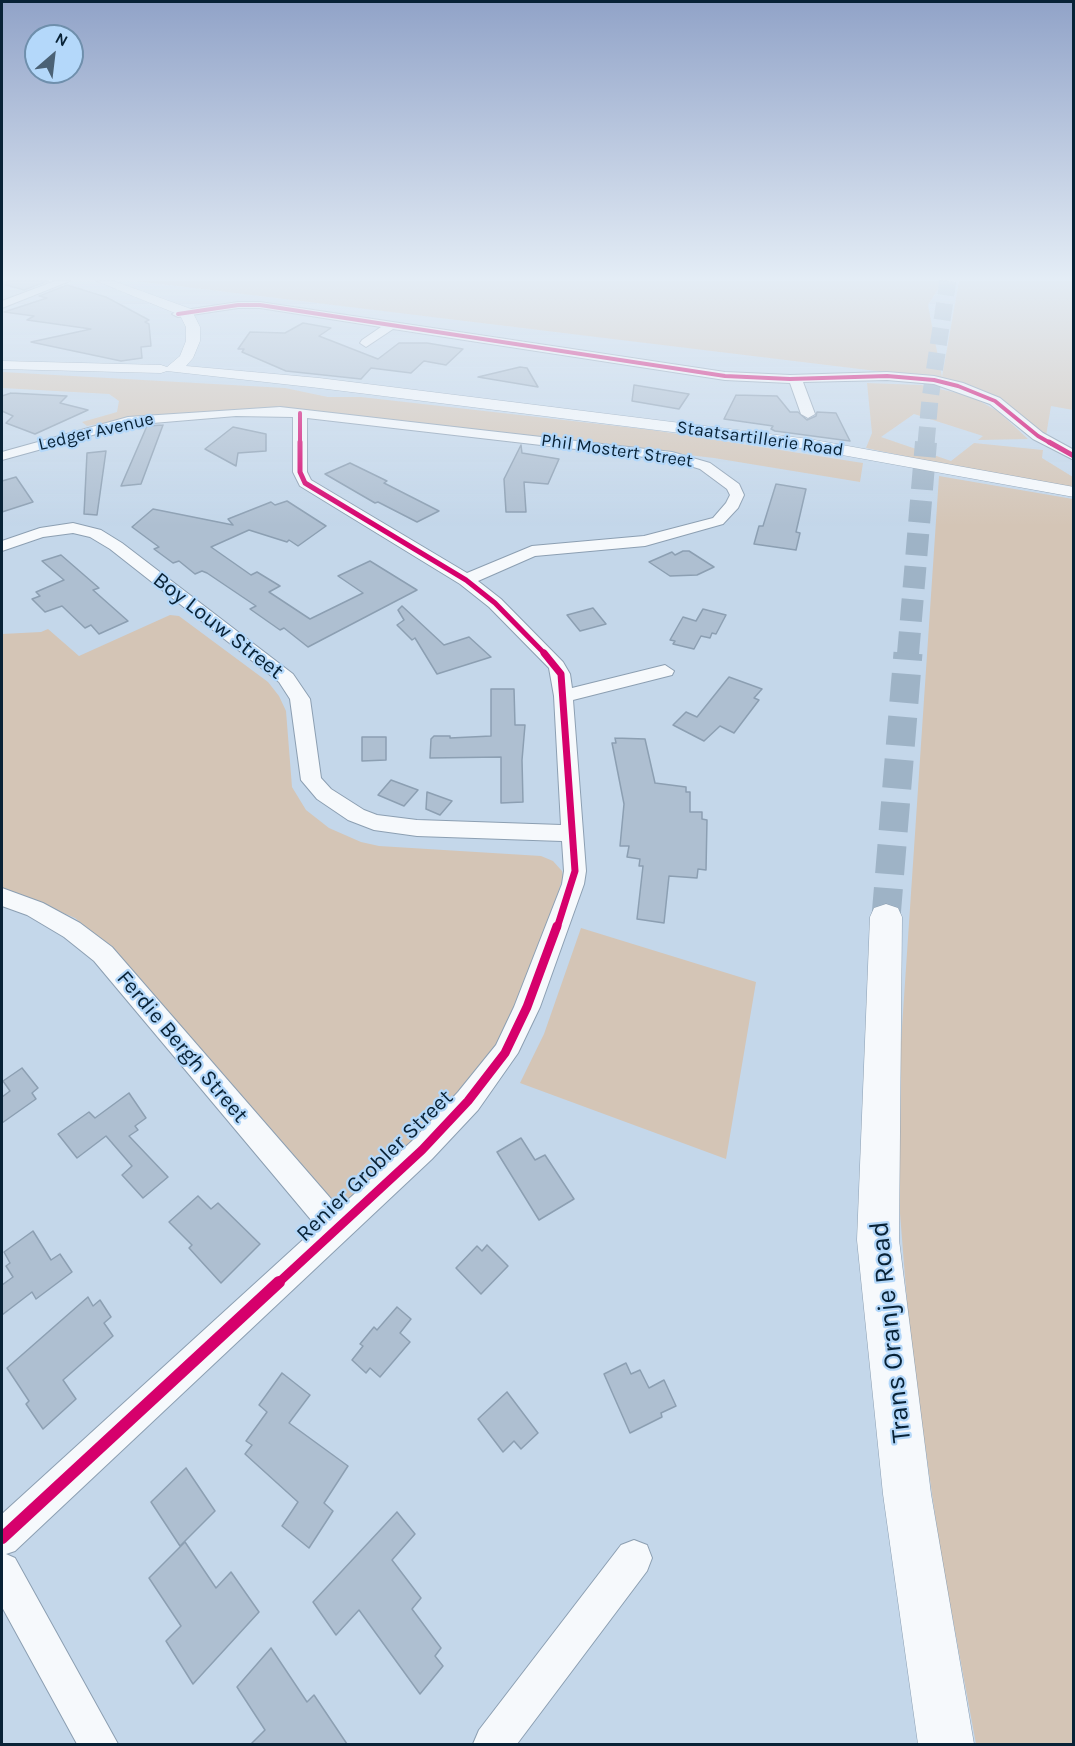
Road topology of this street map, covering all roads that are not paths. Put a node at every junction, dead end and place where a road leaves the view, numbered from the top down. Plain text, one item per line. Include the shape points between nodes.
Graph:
1 (179, 362) edge
2 (636, 362) edge
3 (2, 367) edge
4 (166, 371) junction
5 (795, 379) junction
6 (300, 413) junction
7 (808, 414) dead end
8 (2, 456) edge
9 (1074, 456) edge
10 (1074, 492) edge
11 (2, 546) edge
12 (466, 580) junction
13 (665, 670) dead end
14 (563, 696) junction
15 (570, 833) junction
16 (2, 897) edge
17 (886, 917) tunnel mouth
18 (337, 1228) junction
19 (2, 1538) edge
20 (634, 1558) dead end
21 (2, 1571) edge
22 (98, 1744) edge
23 (493, 1744) edge
24 (946, 1744) edge

1 - 4 street
2 - 5 street via 725,376
3 - 4 street, Staatsartillerie Road
4 - 10 street, Staatsartillerie Road via 809,444
5 - 7 street
5 - 9 street via 887,376 958,386 995,401 1038,436
6 - 8 street, Ledger Avenue via 247,411 128,421
6 - 12 street, Renier Grobler Street via 300,472 305,483
6 - 12 street, Phil Mostert Street via 672,456 705,466 734,487 737,495 718,521 645,541 532,551
11 - 15 street, Boy Louw Street via 40,533 74,528 95,533 116,546 286,678 300,699 311,780 324,794 356,815 374,822 417,828
12 - 14 street, Renier Grobler Street via 552,659 561,674
13 - 14 street
14 - 15 street, Renier Grobler Street
15 - 18 street, Renier Grobler Street via 573,884 527,1007 505,1053 468,1101 422,1150
16 - 18 street, Ferdie Bergh Street via 35,909 103,954
17 - 24 main road, Trans Oranje Road via 878,1240 907,1494
18 - 19 street, Renier Grobler Street
20 - 23 street
21 - 22 street

